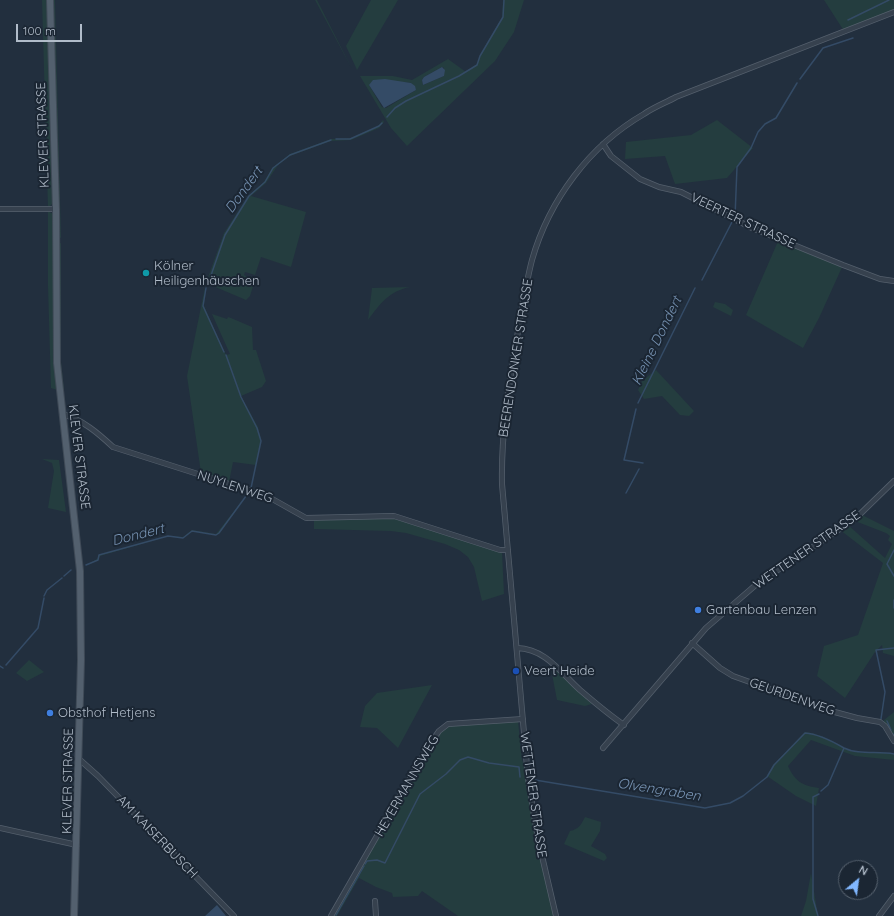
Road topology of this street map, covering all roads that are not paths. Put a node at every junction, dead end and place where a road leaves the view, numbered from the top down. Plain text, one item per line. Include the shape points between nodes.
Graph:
1 (50, 0) edge
2 (894, 12) edge
3 (603, 144) junction
4 (0, 209) edge
5 (56, 209) junction
6 (894, 281) edge
7 (62, 414) junction
8 (894, 481) edge
9 (508, 550) junction
10 (692, 643) junction
11 (517, 648) junction
12 (519, 673) joint
13 (523, 720) junction
14 (624, 725) junction
15 (894, 741) edge
16 (603, 748) dead end
17 (79, 758) junction
18 (0, 828) edge
19 (77, 845) junction
20 (894, 896) edge
21 (375, 901) dead end
22 (74, 916) edge
23 (234, 916) edge
24 (332, 916) edge
25 (376, 916) edge
26 (556, 916) edge
27 (879, 916) edge

1 - 5 main road, KLEVER STRASSE
2 - 3 street via 676,97 643,114
3 - 6 street, VEERTER STRASSE via 611,156 640,179 681,192 752,228 843,265 880,279
3 - 9 street, BEERENDONKER STRASSE via 562,193 547,222 532,261 505,412 502,462
4 - 5 street
5 - 7 main road, KLEVER STRASSE via 57,363
7 - 9 street, NUYLENWEG via 70,416 99,434 114,448 267,496 306,518 394,516 478,544
7 - 17 main road, KLEVER STRASSE via 80,571
8 - 10 street, WETTENER STRASSE via 855,519 750,590 720,614
9 - 11 street, BEERENDONKER STRASSE
10 - 14 street, WETTENER STRASSE
10 - 15 street, GEURDENWEG via 720,668 734,676 831,711 880,722
11 - 12 street, BEERENDONKER STRASSE
11 - 14 street via 536,651 548,658 601,709
12 - 13 street, WETTENER STRASSE
13 - 24 street, HEYERMANNSWEG via 457,723 442,727 428,747
13 - 26 street, WETTENER STRASSE via 528,778 538,839
14 - 16 street, WETTENER STRASSE
17 - 19 main road, KLEVER STRASSE
17 - 23 street, AM KAISERBUSCH
18 - 19 street
19 - 22 main road, KLEVER STRASSE
20 - 27 street
21 - 25 street

